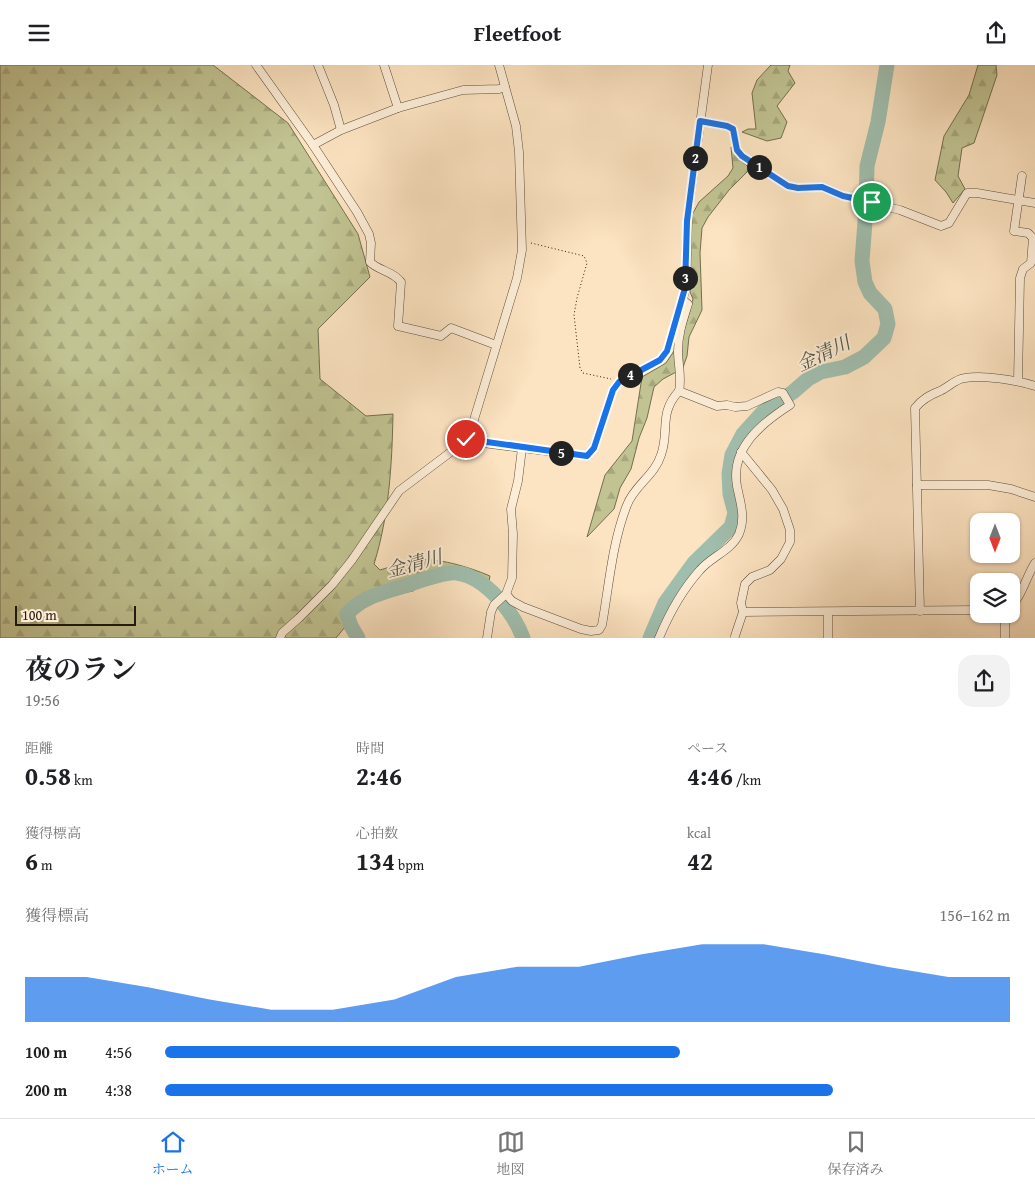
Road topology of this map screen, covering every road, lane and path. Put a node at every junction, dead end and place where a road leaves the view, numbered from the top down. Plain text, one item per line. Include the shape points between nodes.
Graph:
1 (256, 65) edge
2 (318, 65) edge
3 (384, 65) edge
4 (499, 65) edge
5 (708, 65) edge
6 (505, 87) junction
7 (398, 107) junction
8 (700, 121) junction
9 (341, 130) junction
10 (314, 145) junction
11 (1022, 176) dead end
12 (1019, 201) junction
13 (1035, 203) edge
14 (522, 242) junction
15 (683, 300) junction
16 (496, 345) junction
17 (1018, 381) junction
18 (619, 382) junction
19 (1035, 386) edge
20 (679, 391) junction
21 (466, 439) junction
22 (522, 448) junction
23 (741, 452) junction
24 (917, 485) junction
25 (1035, 497) edge
26 (1035, 563) edge
27 (1020, 593) edge
28 (505, 595) junction
29 (970, 610) edge
30 (920, 611) junction
31 (743, 612) junction
32 (828, 612) junction
33 (1005, 623) edge
34 (581, 629) junction
35 (734, 636) dead end
36 (280, 638) edge
37 (487, 638) edge
38 (581, 638) edge
39 (659, 638) edge
40 (828, 638) edge
41 (1005, 638) edge

1 - 10 street
2 - 9 street
3 - 7 street
4 - 6 street
5 - 8 street
6 - 7 street via 463,90
6 - 14 street via 516,126 519,152
7 - 9 street
8 - 12 street via 733,129 737,150 742,156 788,186 822,187 941,226 949,223 967,193
8 - 15 street via 687,221
9 - 10 street
10 - 16 street via 369,233 370,262 397,275 401,282 398,326 441,336 451,328
11 - 12 street
12 - 13 street
12 - 17 street via 1014,231 1028,233 1033,238 1031,263 1023,269 1020,278
14 - 16 street via 522,260
14 - 18 path via 584,256 587,263 574,315 580,368 583,373
15 - 18 street via 667,351 660,360
15 - 20 street via 688,304 678,334
16 - 21 street
17 - 19 street
17 - 24 street via 965,378 920,401 915,408
18 - 22 street via 613,390 594,448 587,456
20 - 23 street via 717,406 735,407 748,406 778,392 784,393 790,405 760,427
20 - 34 street via 666,409 662,454 627,505 615,546 602,625 599,630
21 - 22 street
21 - 36 street via 399,491 352,560
22 - 28 street via 511,509 512,578
23 - 31 street via 772,490 790,530 790,542 781,559 770,570 752,577 745,584 741,603
23 - 39 street via 736,468 736,484 743,512 738,535 732,544 700,570 677,601
24 - 25 street via 988,485
24 - 30 street
26 - 27 street
28 - 34 street via 523,607
28 - 37 street via 491,612
29 - 30 street
30 - 32 street
31 - 32 street
31 - 35 street
32 - 40 street
33 - 41 street
34 - 38 street

